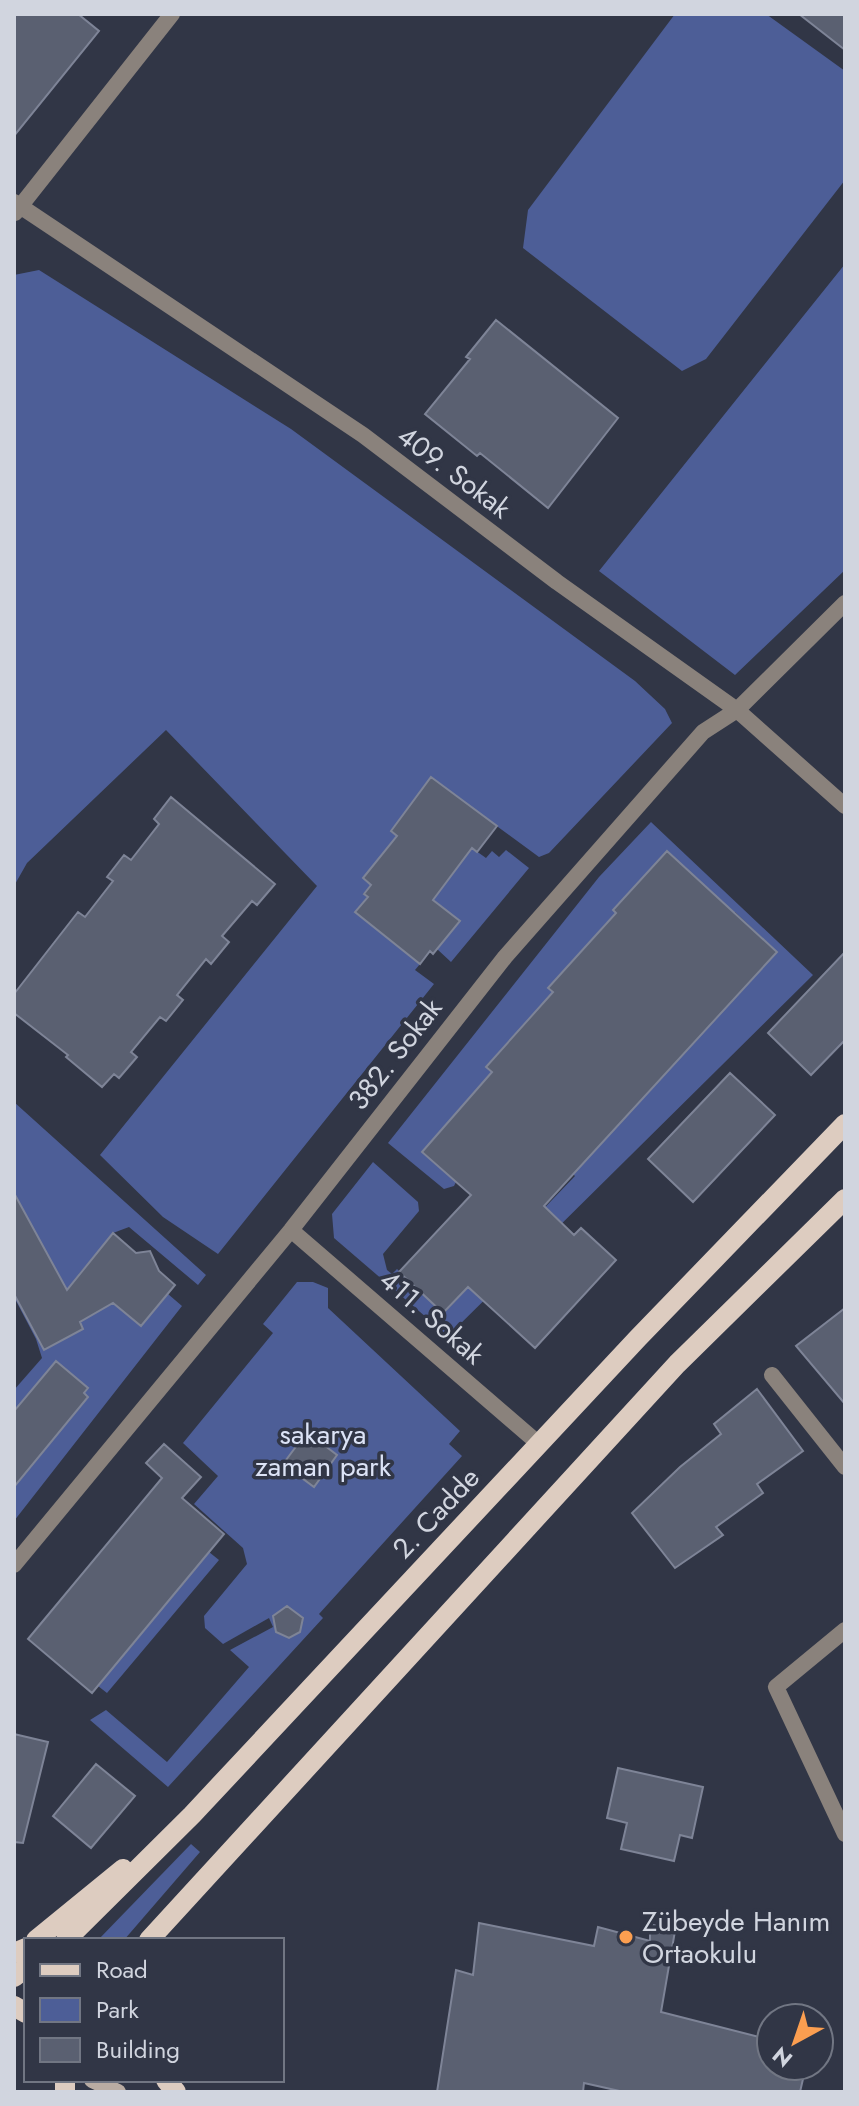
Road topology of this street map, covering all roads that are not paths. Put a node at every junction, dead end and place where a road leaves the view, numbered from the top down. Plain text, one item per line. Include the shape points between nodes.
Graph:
1 (172, 14) edge
2 (16, 208) edge
3 (845, 603) edge
4 (737, 710) junction
5 (845, 806) edge
6 (845, 1124) edge
7 (845, 1199) edge
8 (291, 1230) junction
9 (772, 1375) dead end
10 (539, 1444) junction
11 (845, 1467) edge
12 (14, 1565) edge
13 (839, 1634) edge
14 (845, 1654) edge
15 (192, 1815) junction
16 (845, 1834) edge
17 (194, 1891) junction
18 (38, 1938) edge
19 (68, 1938) edge
20 (151, 1938) edge
21 (172, 1938) edge
22 (96, 2082) edge
23 (118, 2092) edge

1 - 2 street
2 - 4 street, 409. Sokak via 363,435
3 - 4 street, 382. Sokak
4 - 5 street, 409. Sokak
4 - 8 street, 382. Sokak via 703,732 505,957
6 - 10 main road, 2. Cadde
7 - 17 main road via 677,1364
8 - 10 street, 411. Sokak
8 - 12 street, 382. Sokak
9 - 11 street
10 - 15 main road, 2. Cadde
13 - 14 street
13 - 16 street via 776,1687
15 - 18 main road
15 - 19 main road, 2. Cadde
17 - 20 main road
17 - 21 main road
22 - 23 main road

